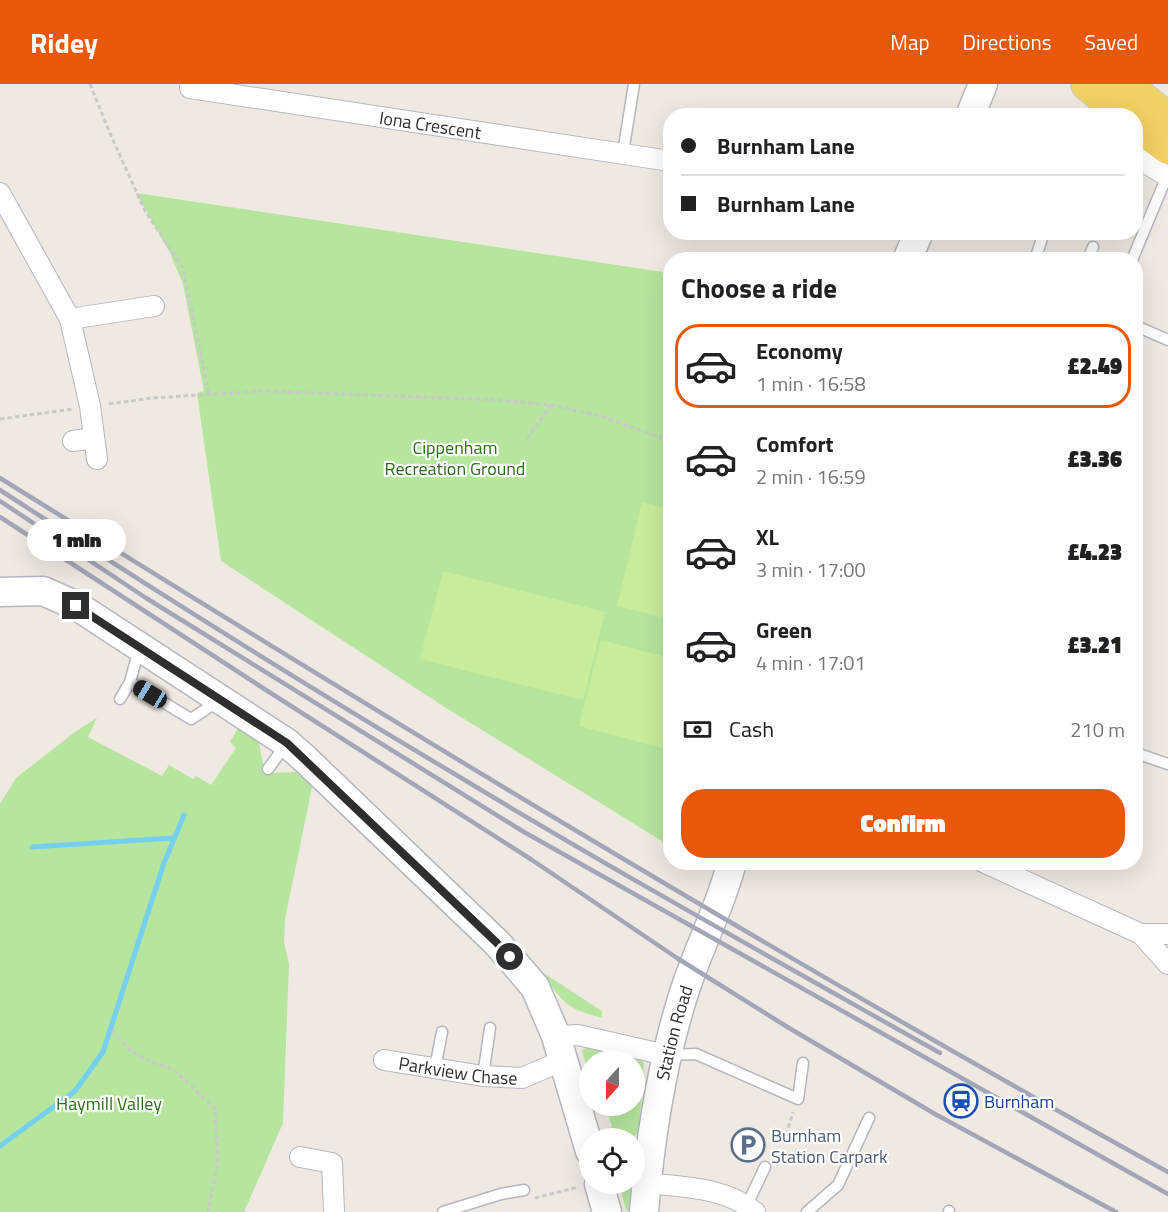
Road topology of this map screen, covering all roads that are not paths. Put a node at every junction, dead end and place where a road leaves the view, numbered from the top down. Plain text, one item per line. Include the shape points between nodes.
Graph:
1 (634, 84) edge
2 (983, 84) edge
3 (1088, 84) edge
4 (1125, 84) edge
5 (190, 89) edge
6 (973, 108) edge
7 (1115, 108) edge
8 (1137, 108) edge
9 (1143, 120) edge
10 (1154, 142) edge
11 (623, 153) junction
12 (663, 160) edge
13 (0, 193) edge
14 (1143, 201) edge
15 (1093, 247) dead end
16 (1091, 252) edge
17 (154, 306) dead end
18 (70, 319) junction
19 (1143, 329) edge
20 (1168, 340) edge
21 (94, 438) junction
22 (73, 441) dead end
23 (97, 459) dead end
24 (0, 592) edge
25 (140, 645) junction
26 (130, 682) junction
27 (120, 699) dead end
28 (222, 699) junction
29 (287, 743) junction
30 (1143, 755) edge
31 (1168, 764) edge
32 (268, 769) dead end
33 (730, 870) edge
34 (1001, 870) edge
35 (1142, 934) junction
36 (1168, 934) edge
37 (1168, 964) edge
38 (490, 1028) dead end
39 (442, 1032) dead end
40 (560, 1048) junction
41 (666, 1054) junction
42 (384, 1060) dead end
43 (803, 1063) dead end
44 (435, 1068) junction
45 (483, 1076) junction
46 (869, 1118) dead end
47 (583, 1128) edge
48 (300, 1157) dead end
49 (765, 1167) dead end
50 (646, 1183) junction
51 (524, 1190) dead end
52 (602, 1194) edge
53 (751, 1208) edge
54 (334, 1212) edge
55 (443, 1212) edge
56 (607, 1212) edge
57 (644, 1212) edge
58 (807, 1212) edge

1 - 11 lane
2 - 6 street
3 - 7 main road
4 - 8 main road
5 - 11 street, Iona Crescent
9 - 10 main road
10 - 14 lane
11 - 12 street, Iona Crescent
13 - 18 street
15 - 16 lane
17 - 18 street
18 - 21 street
19 - 20 lane
21 - 22 street
21 - 23 street
24 - 25 street via 43,591
25 - 26 lane
25 - 28 street
26 - 27 lane
26 - 28 lane via 190,719
28 - 29 street
29 - 32 lane
29 - 40 street via 497,943 535,987
30 - 31 lane
33 - 41 street, Station Road
34 - 35 street
35 - 36 street
35 - 37 street
38 - 45 lane
39 - 44 lane
40 - 41 street via 578,1035
40 - 45 street, Parkview Chase via 522,1078
40 - 47 street
41 - 43 lane via 696,1054 798,1099
41 - 50 street, Station Road
42 - 44 street, Parkview Chase
44 - 45 street, Parkview Chase
46 - 58 lane via 838,1185
48 - 54 street via 332,1163
49 - 53 lane
50 - 53 street via 700,1189 725,1195
50 - 57 street, Station Road
51 - 55 lane
52 - 56 street

